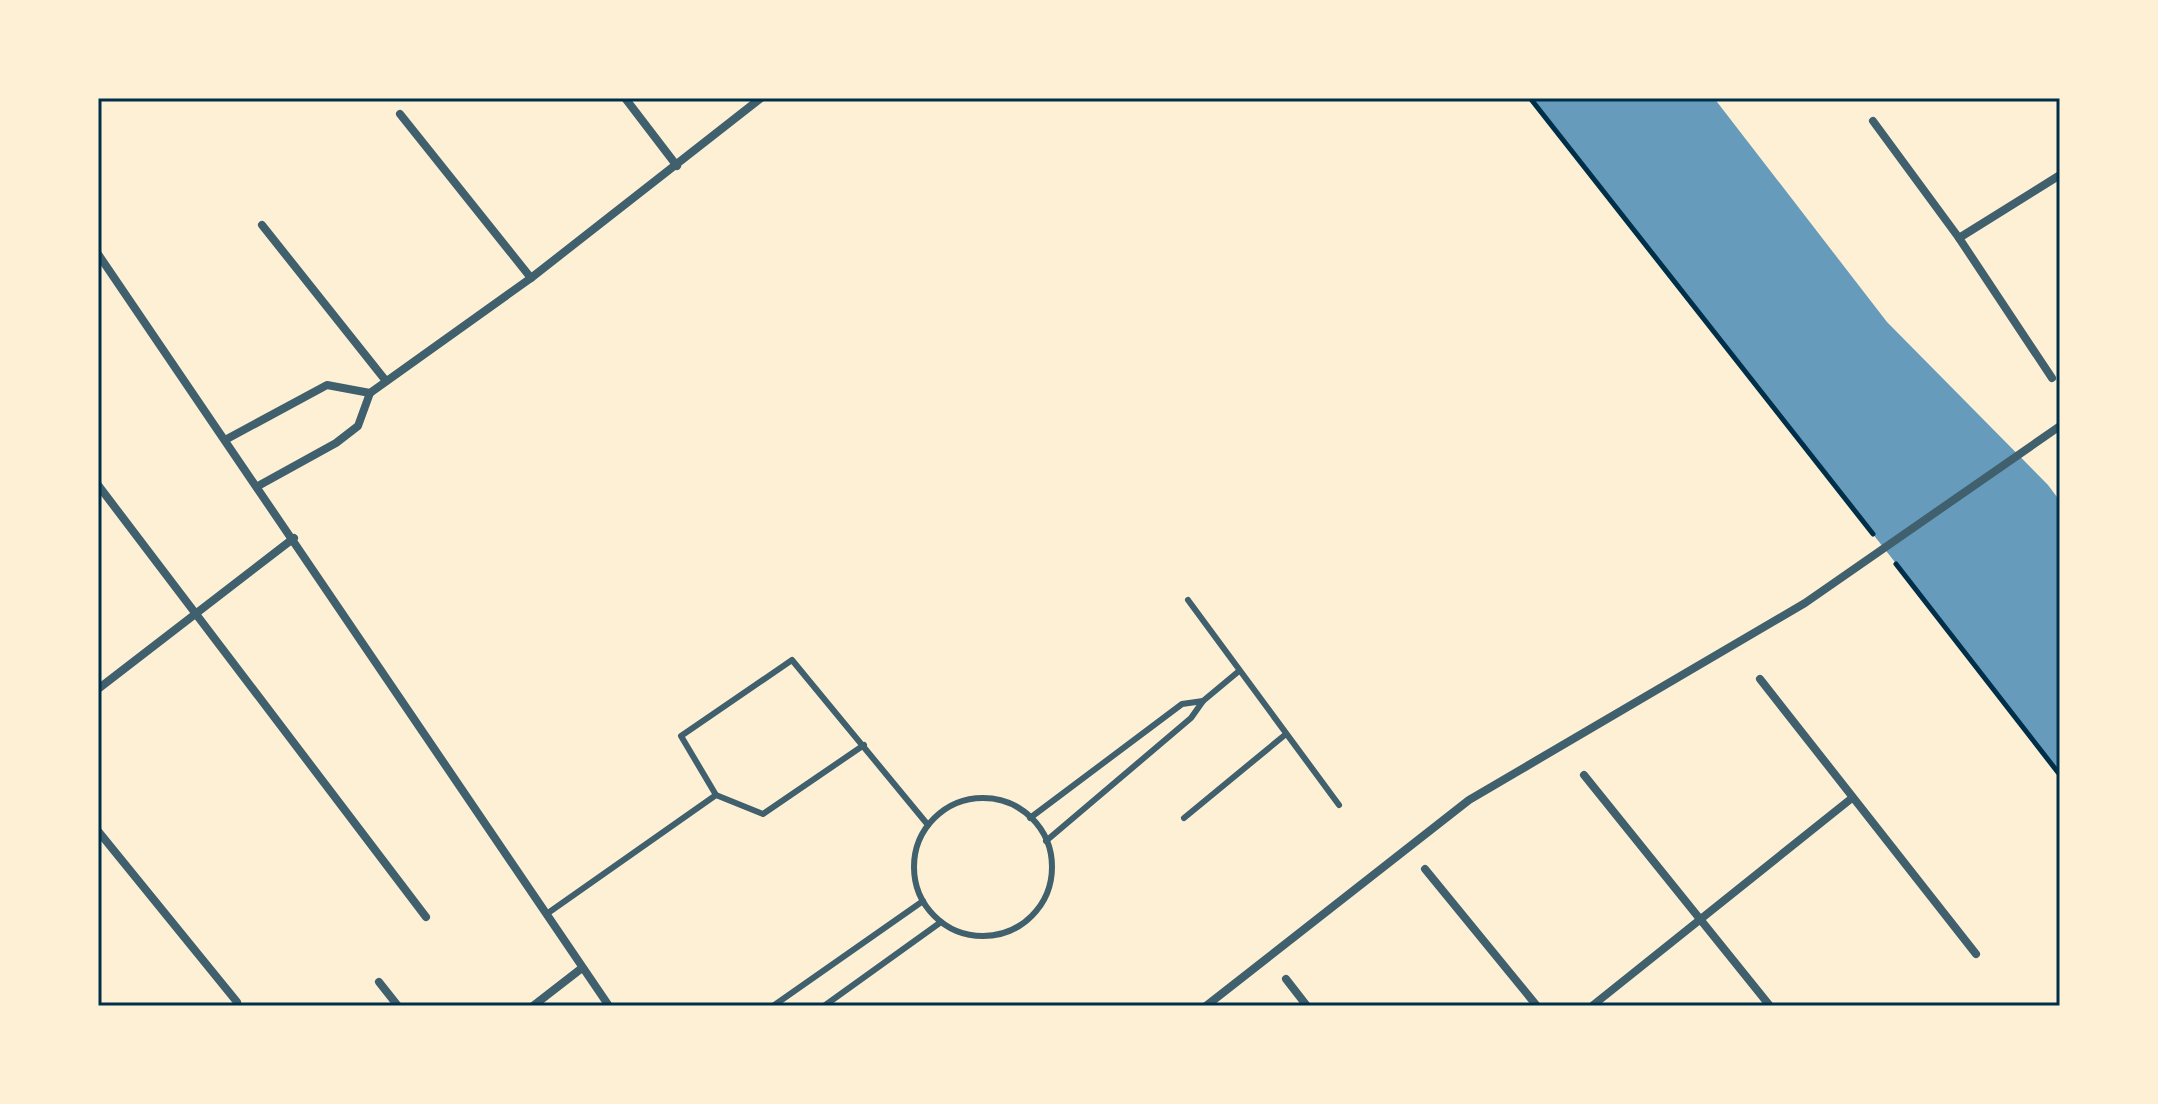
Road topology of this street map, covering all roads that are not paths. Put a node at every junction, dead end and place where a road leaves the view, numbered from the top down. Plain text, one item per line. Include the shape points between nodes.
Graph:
1 (625, 98) edge
2 (761, 98) edge
3 (400, 114) dead end
4 (1873, 121) dead end
5 (677, 166) junction
6 (2060, 175) edge
7 (262, 225) dead end
8 (1959, 238) junction
9 (98, 254) edge
10 (531, 278) junction
11 (2052, 378) dead end
12 (386, 381) junction
13 (370, 393) junction
14 (2060, 426) edge
15 (225, 440) junction
16 (98, 485) edge
17 (258, 486) junction
18 (294, 538) junction
19 (1188, 600) dead end
20 (195, 613) junction
21 (1239, 671) junction
22 (1760, 679) dead end
23 (98, 689) edge
24 (1203, 701) junction
25 (1286, 734) junction
26 (864, 745) junction
27 (1584, 775) dead end
28 (716, 795) junction
29 (1852, 798) junction
30 (1339, 805) dead end
31 (1030, 818) junction
32 (1184, 818) dead end
33 (928, 825) junction
34 (98, 831) edge
35 (1046, 841) junction
36 (1425, 869) dead end
37 (923, 901) junction
38 (548, 913) junction
39 (426, 917) dead end
40 (1699, 921) junction
41 (941, 922) junction
42 (1976, 954) dead end
43 (582, 968) junction
44 (1286, 979) dead end
45 (379, 982) dead end
46 (237, 1002) dead end
47 (398, 1006) edge
48 (533, 1006) edge
49 (609, 1006) edge
50 (773, 1006) edge
51 (824, 1006) edge
52 (1206, 1006) edge
53 (1307, 1006) edge
54 (1537, 1006) edge
55 (1592, 1006) edge
56 (1770, 1006) edge

1 - 5 street
2 - 5 street
3 - 10 street
4 - 8 street
5 - 10 street
6 - 8 street
7 - 12 street
8 - 11 street
9 - 15 street
10 - 12 street
12 - 13 street
13 - 15 street via 327,385
13 - 17 street via 358,426
14 - 52 street via 1805,603 1469,800
15 - 17 street
16 - 20 street
17 - 18 street
18 - 20 street
18 - 38 street
19 - 21 lane
20 - 23 street
20 - 39 street
21 - 24 lane
21 - 25 lane
22 - 29 street
24 - 31 lane via 1182,704
24 - 35 lane via 1191,718
25 - 30 lane
25 - 32 lane
26 - 28 lane via 763,814
26 - 28 lane via 796,662 787,661 681,736
26 - 33 lane
27 - 40 street
28 - 38 lane
29 - 40 street
29 - 42 street
31 - 33 lane via 1009,803 973,799 940,812
31 - 35 lane
33 - 37 lane via 914,858
34 - 46 street
35 - 41 lane via 1051,876 1037,909 1025,922 992,936 956,931
36 - 54 street
37 - 41 lane
37 - 50 lane
38 - 43 street
40 - 55 street
40 - 56 street
41 - 51 lane
43 - 48 street
43 - 49 street
44 - 53 street
45 - 47 street

